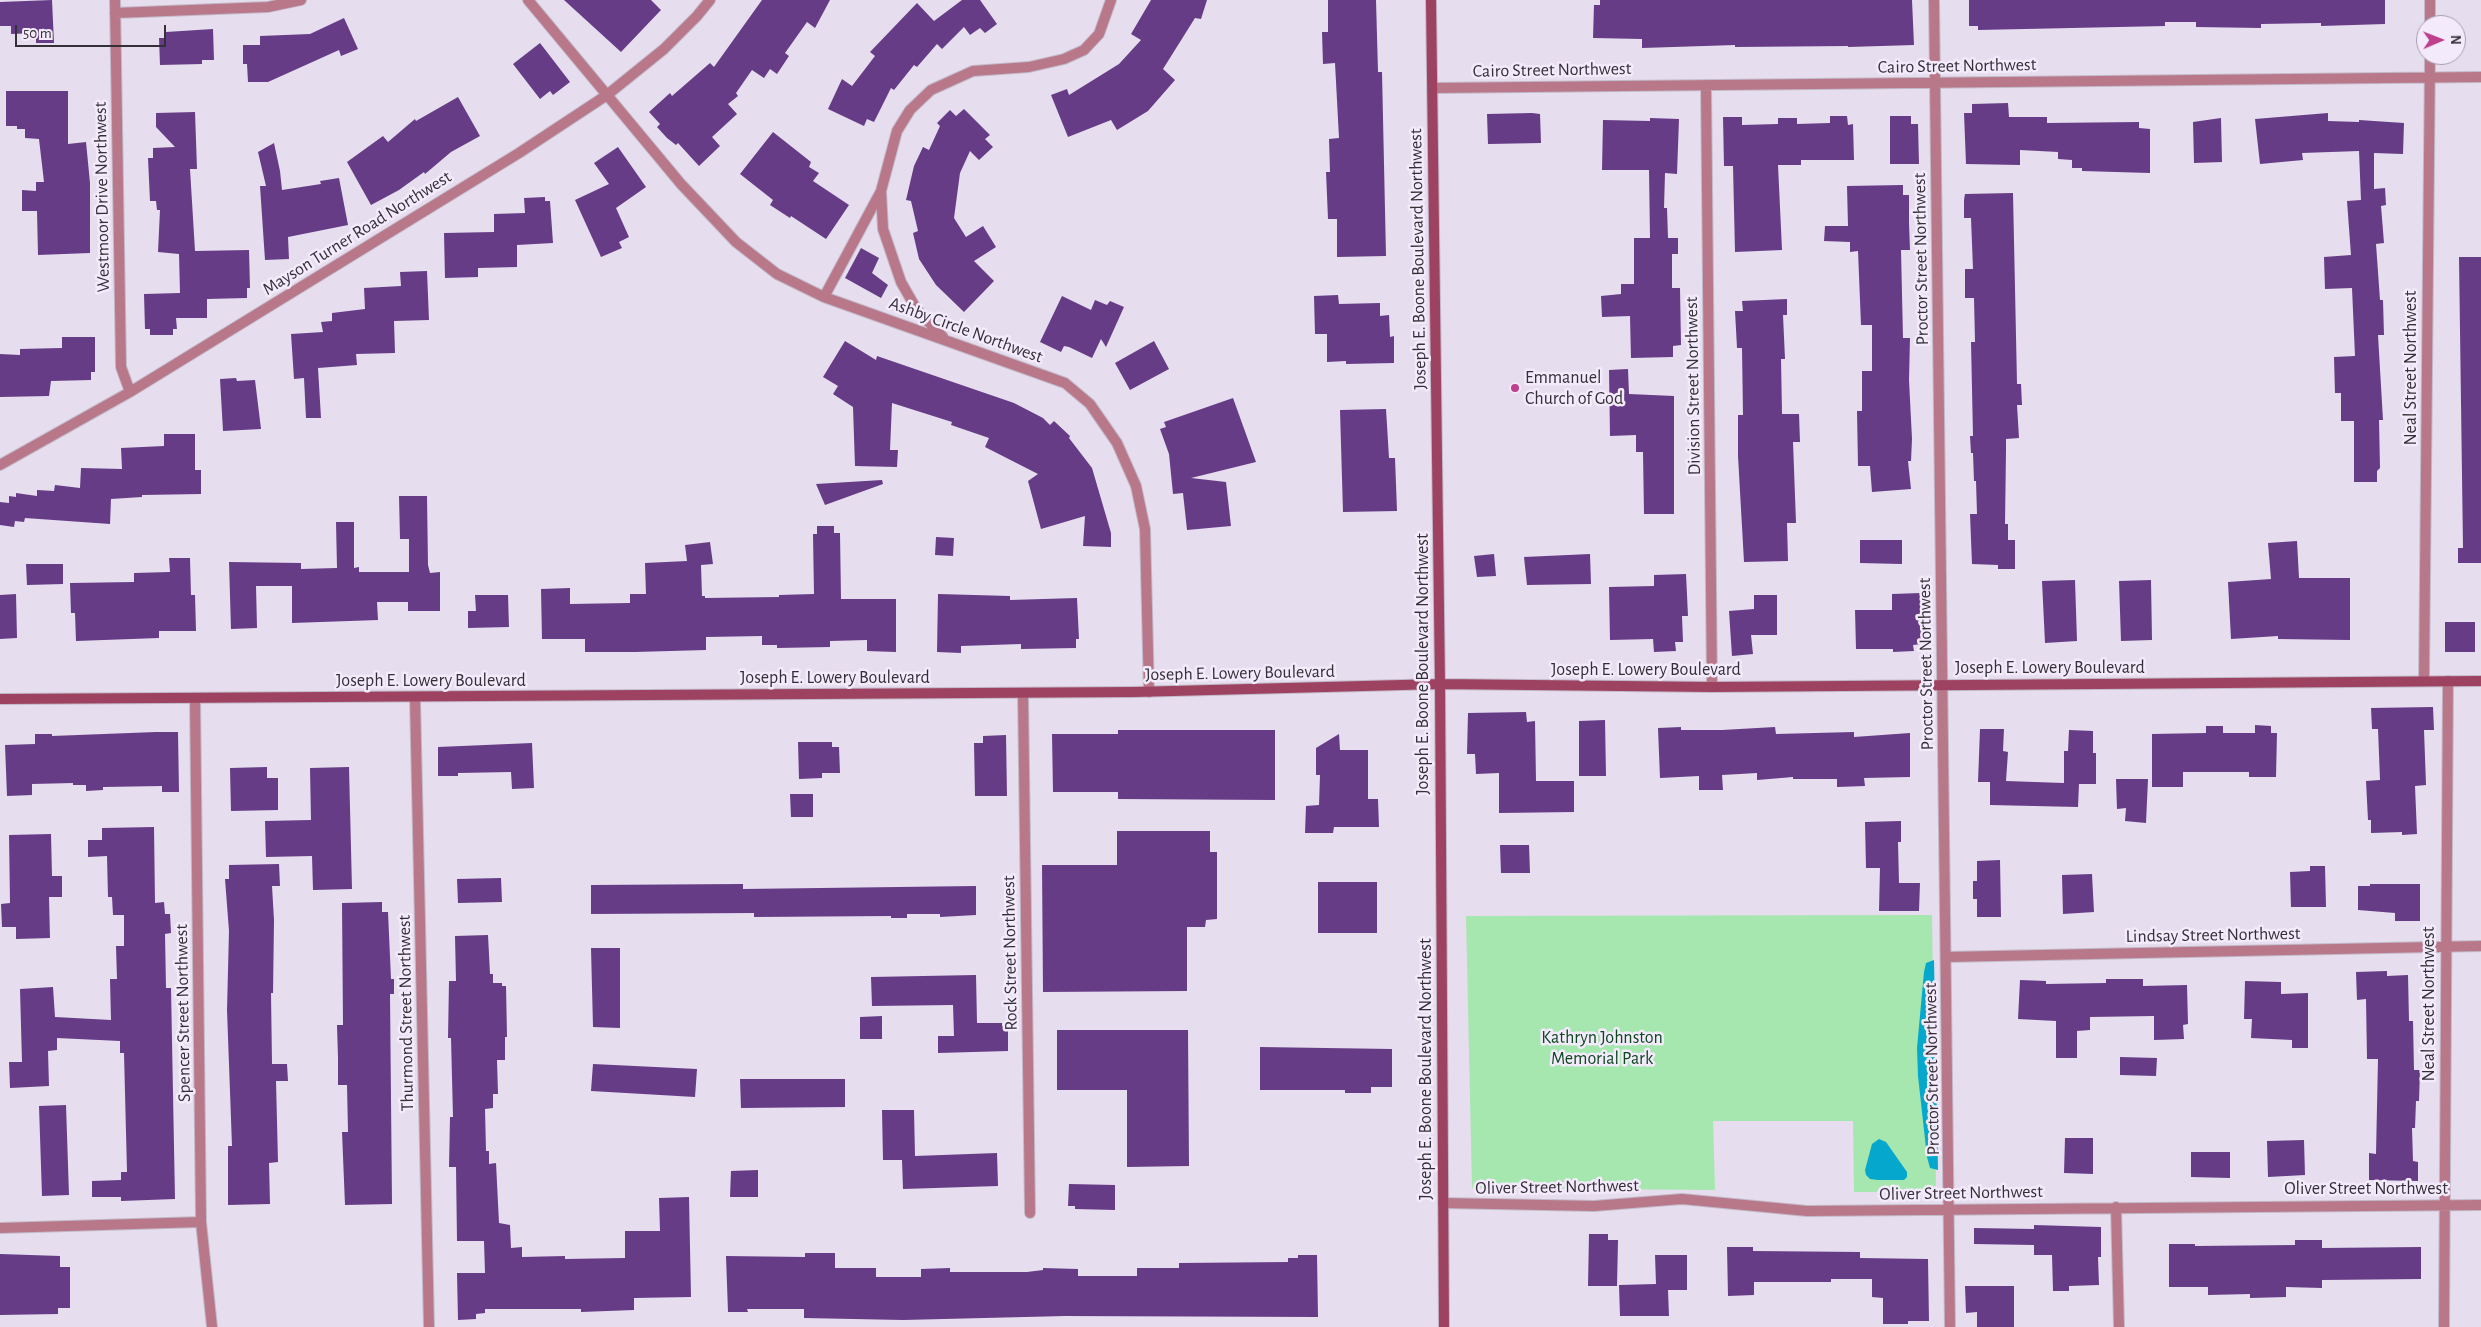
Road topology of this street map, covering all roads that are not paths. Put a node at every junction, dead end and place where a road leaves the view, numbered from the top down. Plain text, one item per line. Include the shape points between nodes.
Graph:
1 (115, 0) edge
2 (300, 0) edge
3 (528, 0) edge
4 (710, 0) edge
5 (1112, 0) edge
6 (1432, 0) edge
7 (1934, 0) edge
8 (2430, 0) edge
9 (115, 13) junction
10 (2430, 15) edge
11 (2430, 65) edge
12 (2429, 77) junction
13 (2481, 77) edge
14 (1935, 83) junction
15 (1706, 85) junction
16 (1432, 88) junction
17 (607, 95) junction
18 (881, 190) junction
19 (824, 297) junction
20 (946, 339) junction
21 (130, 392) junction
22 (0, 465) edge
23 (2448, 681) junction
24 (2481, 681) edge
25 (2424, 682) junction
26 (1440, 684) junction
27 (1942, 685) junction
28 (1712, 687) junction
29 (1149, 692) junction
30 (1023, 693) junction
31 (195, 698) junction
32 (415, 698) junction
33 (0, 699) edge
34 (2481, 946) edge
35 (2445, 947) junction
36 (1946, 957) junction
37 (1443, 1203) junction
38 (2444, 1205) junction
39 (2481, 1205) edge
40 (2116, 1207) junction
41 (1950, 1210) junction
42 (1030, 1213) dead end
43 (201, 1222) junction
44 (0, 1228) edge
45 (212, 1327) edge
46 (429, 1327) edge
47 (1444, 1327) edge
48 (1950, 1327) edge
49 (2119, 1327) edge
50 (2444, 1327) edge

1 - 9 street, Westmoor Drive Northwest
2 - 9 street via 268,7
3 - 17 street, Ashby Circle Northwest
4 - 17 street, Mayson Turner Road Northwest via 664,49
5 - 18 street via 1099,34 1084,50 1064,59 1029,67 973,71 931,90 910,110 897,131
6 - 16 main road, Joseph E. Boone Boulevard Northwest
7 - 14 street, Proctor Street Northwest
8 - 10 street
9 - 21 street, Westmoor Drive Northwest via 121,367
11 - 12 street, Neal Street Northwest
12 - 13 street, Cairo Street Northwest
12 - 14 street, Cairo Street Northwest
12 - 25 street, Neal Street Northwest
14 - 15 street, Cairo Street Northwest
14 - 27 street, Proctor Street Northwest
15 - 16 street, Cairo Street Northwest
15 - 28 street, Division Street Northwest
16 - 26 main road, Joseph E. Boone Boulevard Northwest
17 - 19 street, Ashby Circle Northwest via 736,242 777,274
17 - 21 street, Mayson Turner Road Northwest via 519,153
18 - 19 street
18 - 20 street via 884,229 901,282 917,310
19 - 20 street, Ashby Circle Northwest
20 - 29 street, Ashby Circle Northwest via 1065,383 1090,404 1117,443 1136,486 1145,529
21 - 22 street, Mayson Turner Road Northwest
23 - 24 main road, Joseph E. Lowery Boulevard
23 - 25 main road, Joseph E. Lowery Boulevard
23 - 35 street, Neal Street Northwest
25 - 27 main road, Joseph E. Lowery Boulevard
26 - 28 main road, Joseph E. Lowery Boulevard
26 - 29 main road, Joseph E. Lowery Boulevard
26 - 37 main road, Joseph E. Boone Boulevard Northwest
27 - 28 main road, Joseph E. Lowery Boulevard
27 - 36 street, Proctor Street Northwest
29 - 30 main road, Joseph E. Lowery Boulevard
30 - 32 main road, Joseph E. Lowery Boulevard
30 - 42 street, Rock Street Northwest
31 - 32 main road, Joseph E. Lowery Boulevard
31 - 33 main road, Joseph E. Lowery Boulevard
31 - 43 street, Spencer Street Northwest
32 - 46 street, Thurmond Street Northwest
34 - 35 street, Lindsay Street Northwest
35 - 36 street, Lindsay Street Northwest
35 - 38 street, Neal Street Northwest
36 - 41 street, Proctor Street Northwest
37 - 41 street, Oliver Street Northwest via 1594,1206 1682,1199 1808,1211
37 - 47 main road, Joseph E. Boone Boulevard Northwest
38 - 39 street, Oliver Street Northwest
38 - 40 street, Oliver Street Northwest
38 - 50 street, Neal Street Northwest
40 - 41 street, Oliver Street Northwest
40 - 49 street
41 - 48 street, Proctor Street Northwest
43 - 44 street
43 - 45 street, Spencer Street Northwest

